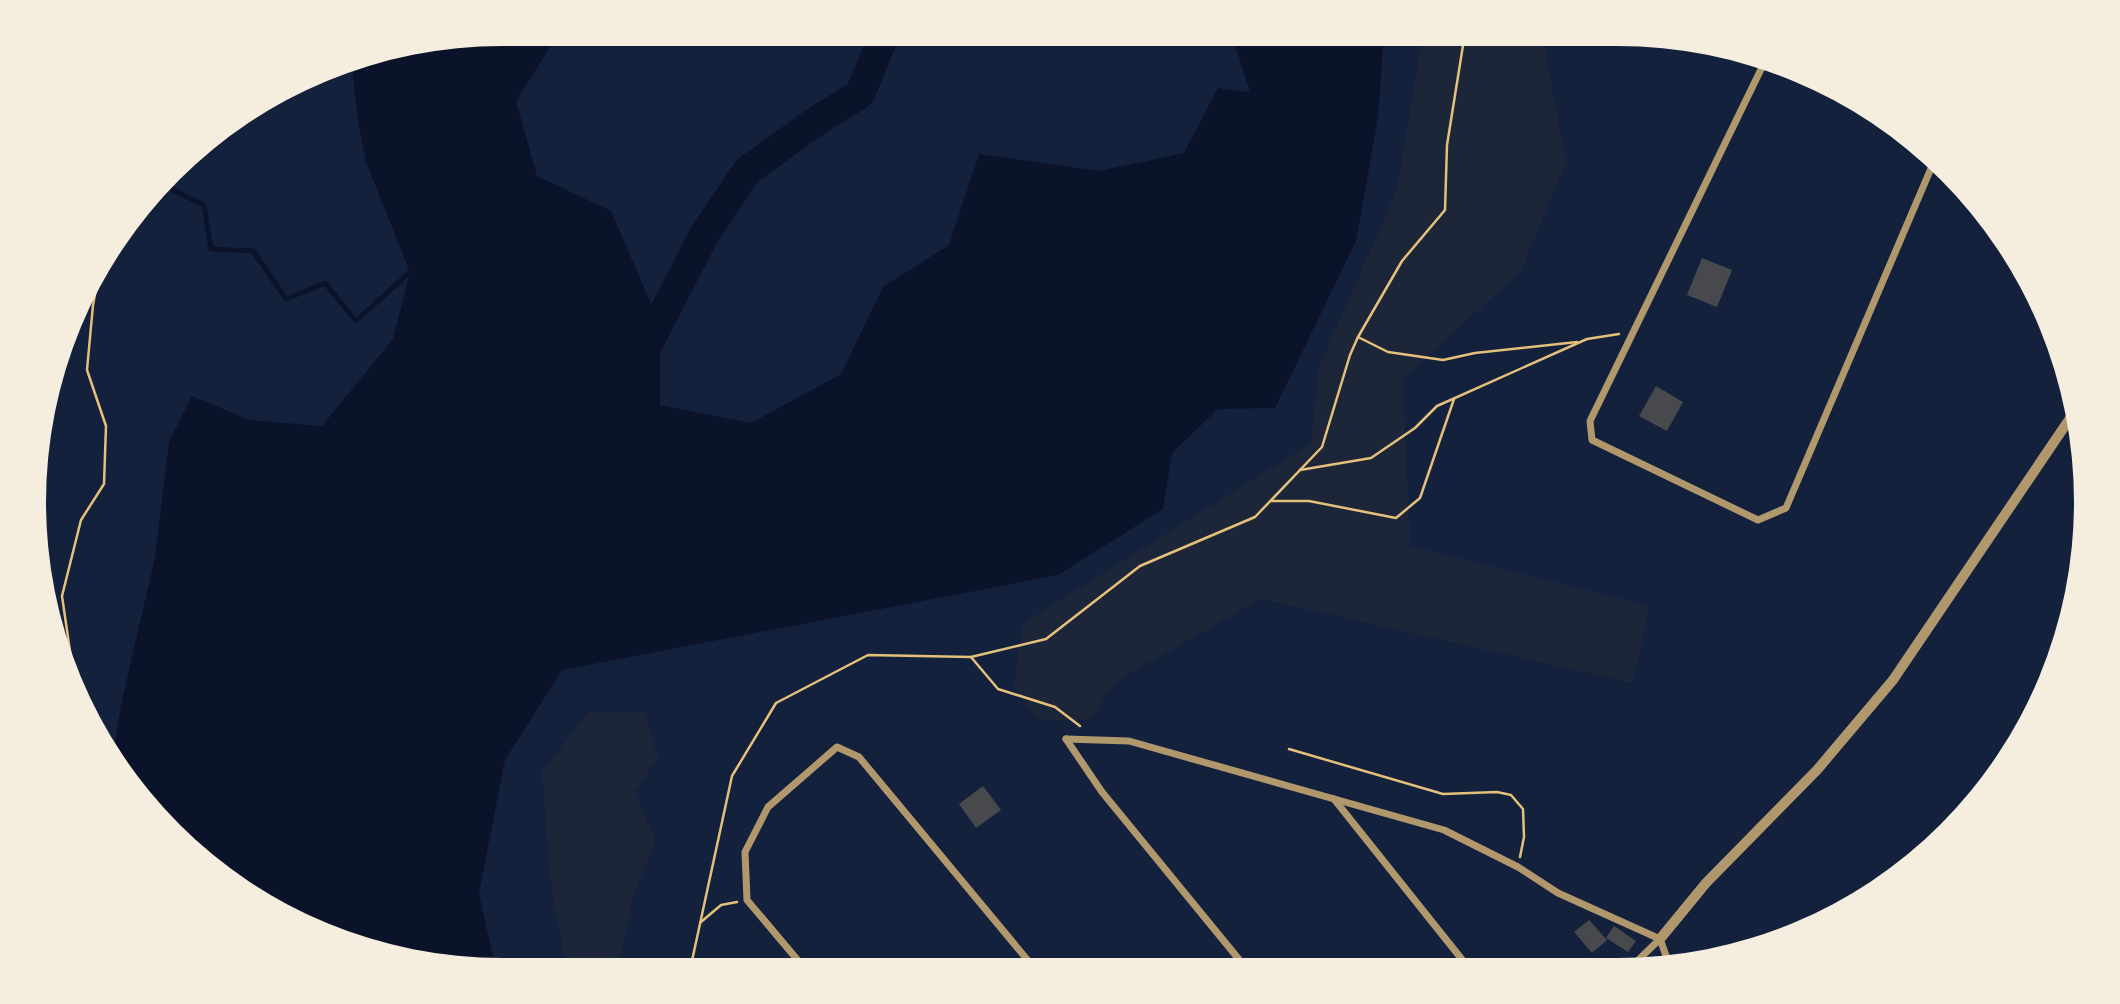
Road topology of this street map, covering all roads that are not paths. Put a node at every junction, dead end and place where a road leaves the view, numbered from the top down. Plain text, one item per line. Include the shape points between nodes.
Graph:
1 (1762, 69) edge
2 (1931, 169) edge
3 (2068, 422) edge
4 (1334, 799) junction
5 (1660, 939) junction
6 (1667, 956) edge
7 (796, 958) edge
8 (1026, 958) edge
9 (1238, 958) edge
10 (1461, 958) edge
11 (1640, 958) edge

1 - 2 street via 1590,421 1592,440 1758,520 1786,508
3 - 5 street via 1893,680 1817,770 1706,883
4 - 5 street via 1444,830 1558,893
4 - 9 street via 1129,741 1066,739 1101,792
4 - 10 street
5 - 6 street
5 - 11 street
7 - 8 street via 747,900 745,852 768,807 837,747 859,757

